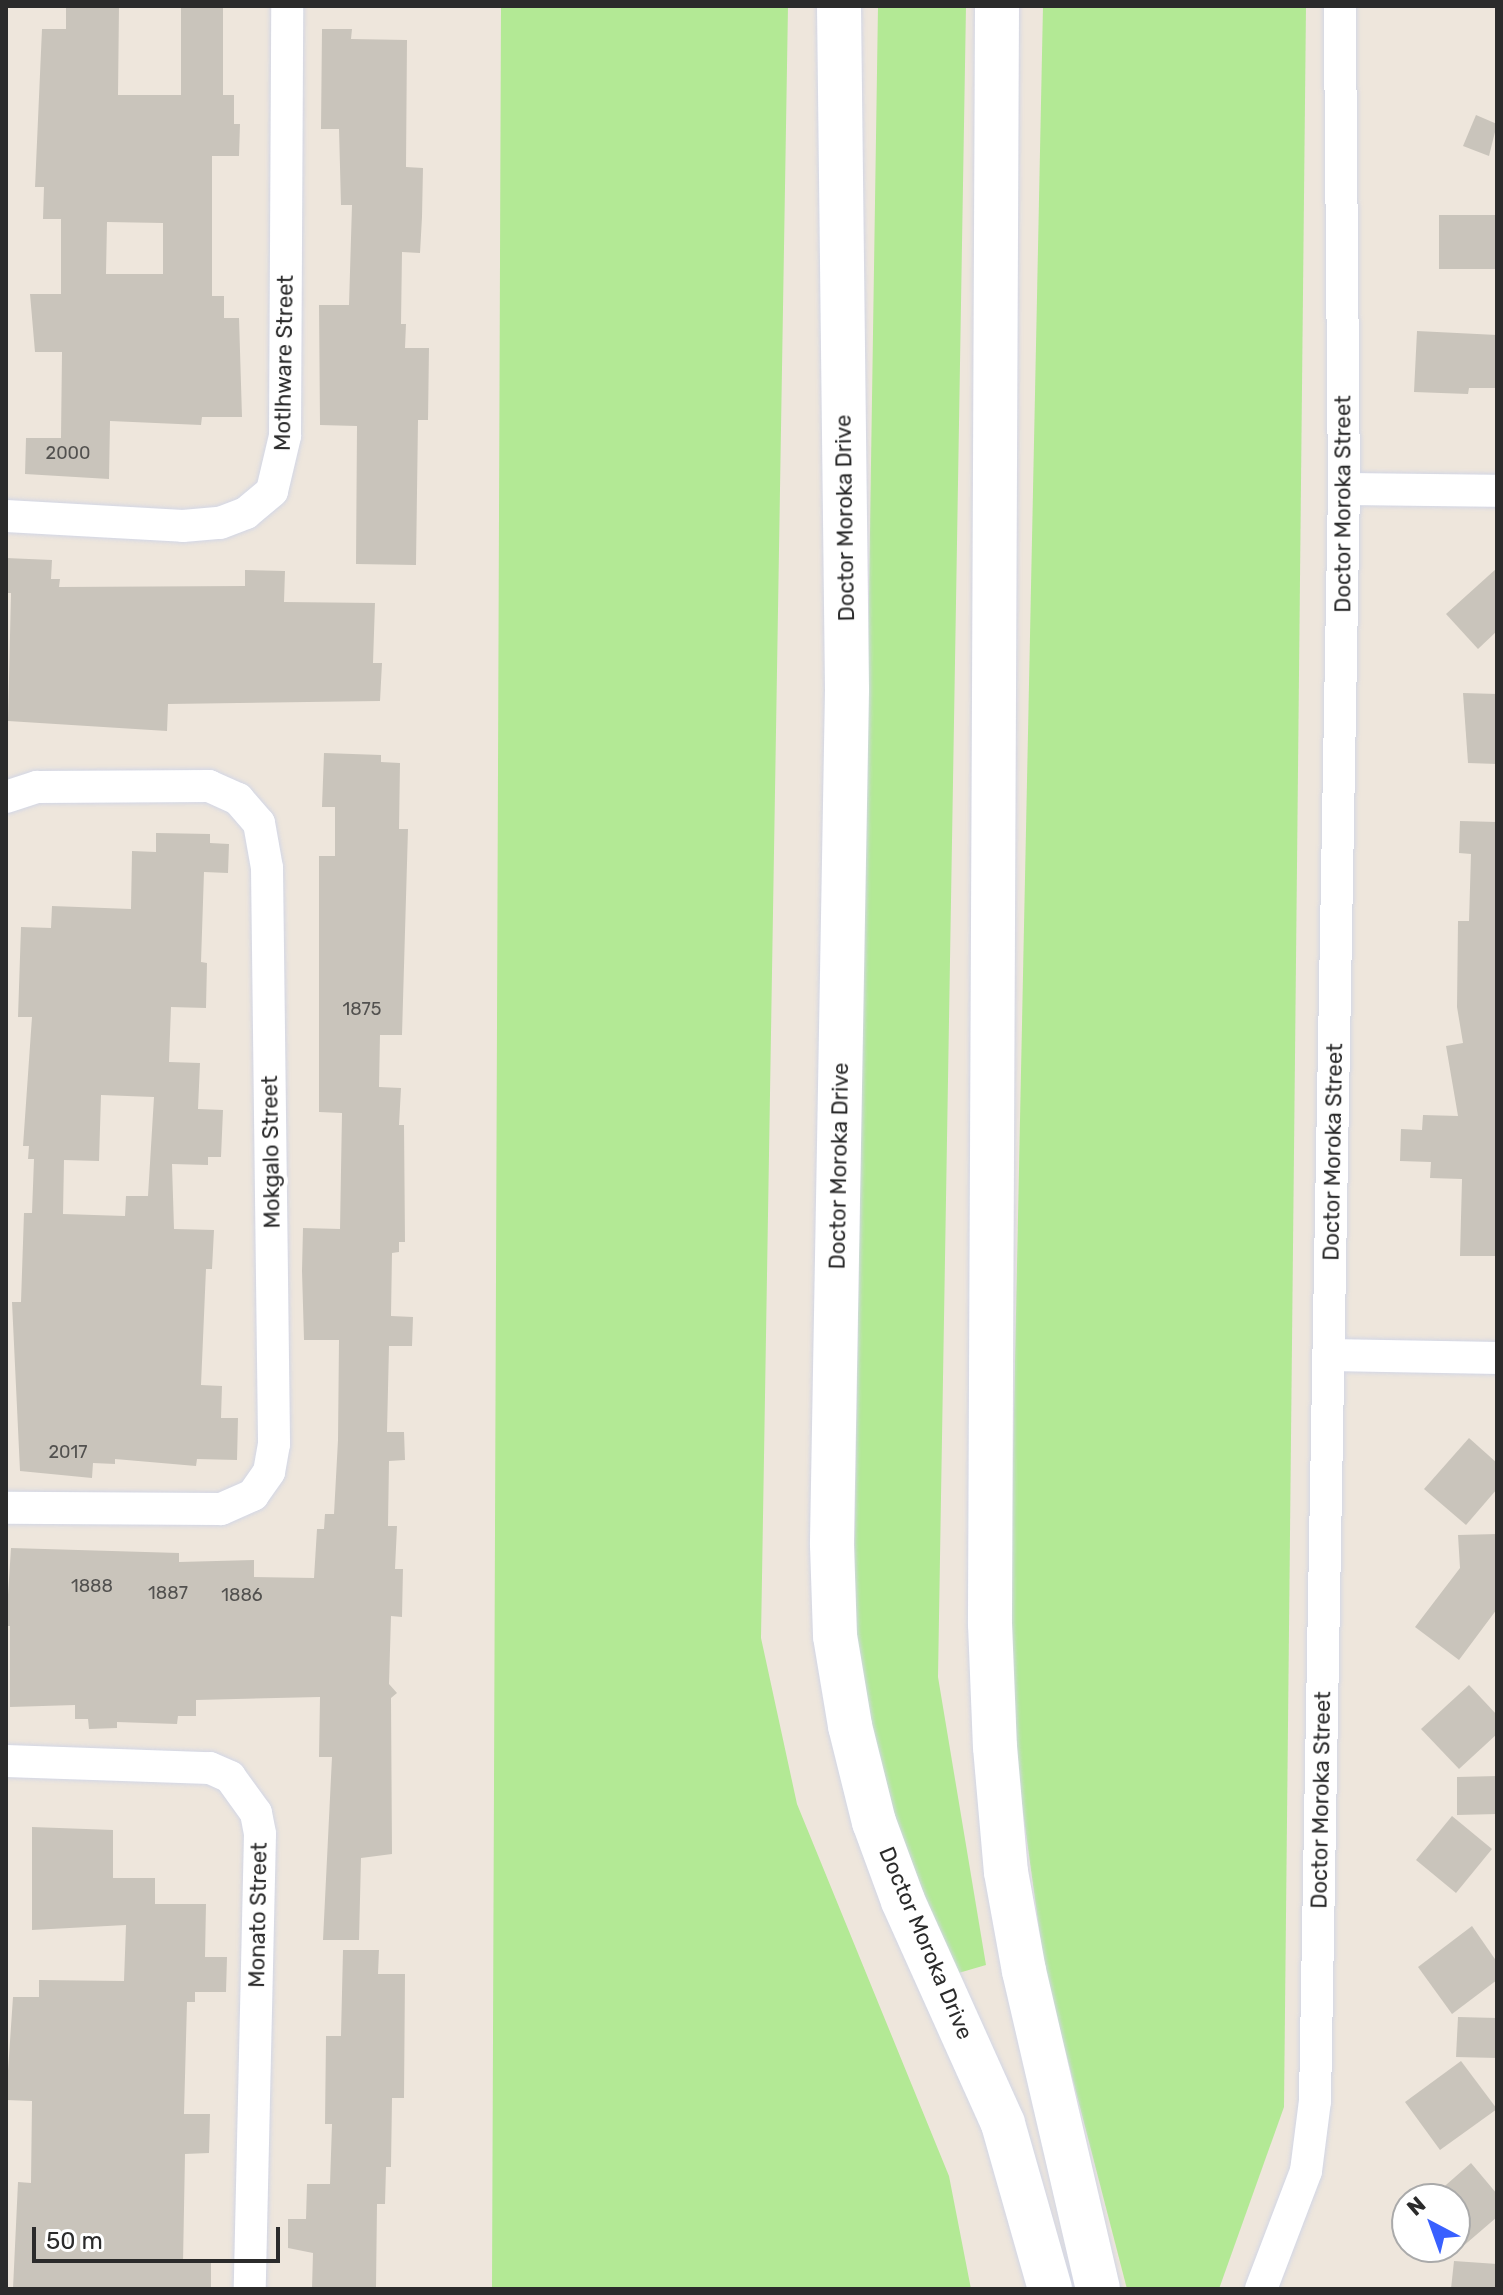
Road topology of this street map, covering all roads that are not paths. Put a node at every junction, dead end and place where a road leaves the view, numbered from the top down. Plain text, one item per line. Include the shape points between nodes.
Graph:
1 (287, 6) edge
2 (839, 6) edge
3 (997, 6) edge
4 (1340, 6) edge
5 (1344, 489) junction
6 (1497, 491) edge
7 (6, 516) edge
8 (6, 797) edge
9 (1330, 1355) junction
10 (1497, 1358) edge
11 (6, 1508) edge
12 (6, 1761) edge
13 (250, 2289) edge
14 (1050, 2289) edge
15 (1098, 2289) edge
16 (1261, 2289) edge

1 - 7 street, Motlhware Street via 285,436 272,491 246,513 220,523 183,526
2 - 14 street, Doctor Moroka Drive via 847,690 835,1636 874,1822 903,1901 1003,2124
3 - 15 street via 990,1624 995,1747 1006,1872 1024,1971
4 - 5 street, Doctor Moroka Street
5 - 6 street
5 - 9 street, Doctor Moroka Street
8 - 11 street, Mokgalo Street via 37,787 209,786 238,799 259,823 267,868 274,1444 269,1472 253,1495 221,1509
9 - 10 street
9 - 16 street, Doctor Moroka Street via 1315,2101 1306,2171
12 - 13 street, Monato Street via 210,1768 230,1777 256,1813 260,1850

